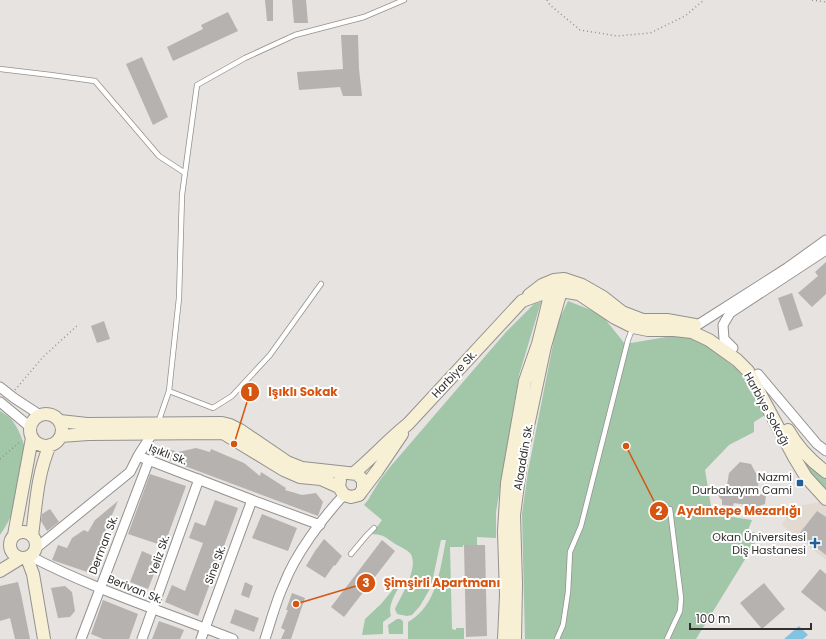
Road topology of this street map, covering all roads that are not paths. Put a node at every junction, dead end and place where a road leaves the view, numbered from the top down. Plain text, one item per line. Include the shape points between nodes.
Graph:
1 (404, 0) edge
2 (0, 69) edge
3 (185, 173) junction
4 (826, 240) edge
5 (826, 250) edge
6 (320, 284) dead end
7 (559, 286) junction
8 (547, 292) junction
9 (522, 301) junction
10 (696, 326) junction
11 (633, 327) junction
12 (733, 348) junction
13 (758, 374) junction
14 (0, 387) edge
15 (169, 391) junction
16 (0, 402) edge
17 (40, 415) junction
18 (60, 421) junction
19 (408, 424) junction
20 (155, 429) junction
21 (31, 433) junction
22 (61, 436) junction
23 (50, 445) junction
24 (826, 452) edge
25 (138, 456) junction
26 (149, 460) junction
27 (826, 472) edge
28 (350, 473) junction
29 (199, 479) junction
30 (363, 488) junction
31 (342, 491) junction
32 (826, 499) edge
33 (252, 500) junction
34 (670, 509) dead end
35 (320, 525) junction
36 (374, 528) dead end
37 (13, 536) junction
38 (32, 536) junction
39 (0, 548) edge
40 (351, 554) dead end
41 (28, 555) junction
42 (0, 571) edge
43 (100, 588) junction
44 (153, 610) junction
45 (205, 628) junction
46 (44, 639) edge
47 (81, 639) edge
48 (142, 639) edge
49 (201, 639) edge
50 (233, 639) edge
51 (265, 639) edge
52 (504, 639) edge
53 (515, 639) edge
54 (557, 639) edge
55 (667, 639) edge

1 - 3 lane via 364,16 295,35 245,58 197,85
2 - 3 lane via 95,81 159,156
3 - 15 lane via 179,298
4 - 10 street
5 - 12 street via 730,313 723,325 724,339
6 - 15 lane via 270,355 232,396 213,408
7 - 8 street, Harbiye Sk.
7 - 9 street via 554,280 542,285
7 - 10 street, Harbiye Sokağı via 564,280 582,285 622,312 643,320 667,320
7 - 11 street, Harbiye Sokağı via 579,294
7 - 53 street, Alaaddin Sk. via 522,454 514,515
8 - 9 street, Harbiye Sk.
8 - 52 street, Alaaddin Sk. via 546,312 526,381 507,483 504,531
9 - 19 street, Harbiye Sk.
10 - 12 street, Harbiye Sokağı
11 - 32 street, Harbiye Sokağı via 692,332 709,340 737,360 748,371 798,464
11 - 54 lane via 581,526 570,552 568,592 563,625
12 - 13 street, Harbiye Sokağı
13 - 24 street, Harbiye Sokağı
13 - 27 street, Harbiye Sokağı via 794,442 812,462
14 - 17 street
15 - 20 lane
16 - 21 street
17 - 18 street via 53,415
17 - 21 street via 32,422
18 - 20 street
18 - 22 street
19 - 28 street, Harbiye Sk. via 374,456
19 - 30 street
20 - 22 street
20 - 25 street
20 - 28 street via 222,423 240,430 287,462 302,468
20 - 31 street via 223,433 284,470 300,477 321,479
21 - 23 street via 40,444
21 - 37 street
22 - 23 street
23 - 38 street via 44,460
25 - 26 street, Işıklı Sk.
25 - 41 street, Işıklı Sk. via 130,472
26 - 29 street, Işıklı Sk.
26 - 43 street, Derman Sk.
28 - 30 street via 358,474 363,480
28 - 31 street via 340,479
29 - 33 street, Işıklı Sk.
29 - 44 street, Yeliz Sk.
30 - 31 street via 351,497
31 - 35 street
33 - 35 street, Işıklı Sk.
33 - 45 street, Sine Sk.
34 - 55 lane via 681,598 680,610
35 - 51 street via 303,548 284,582
36 - 40 lane
37 - 38 street via 25,532
37 - 39 street
37 - 41 street via 9,546 13,554
38 - 41 street via 36,542
41 - 42 street
41 - 43 street, Berivan Sk.
41 - 46 street
43 - 44 street, Berivan Sk.
43 - 47 street, Derman Sk.
44 - 45 street, Berivan Sk.
44 - 48 street, Yeliz Sk.
45 - 49 street, Sine Sk.
45 - 50 street, Berivan Sk.

